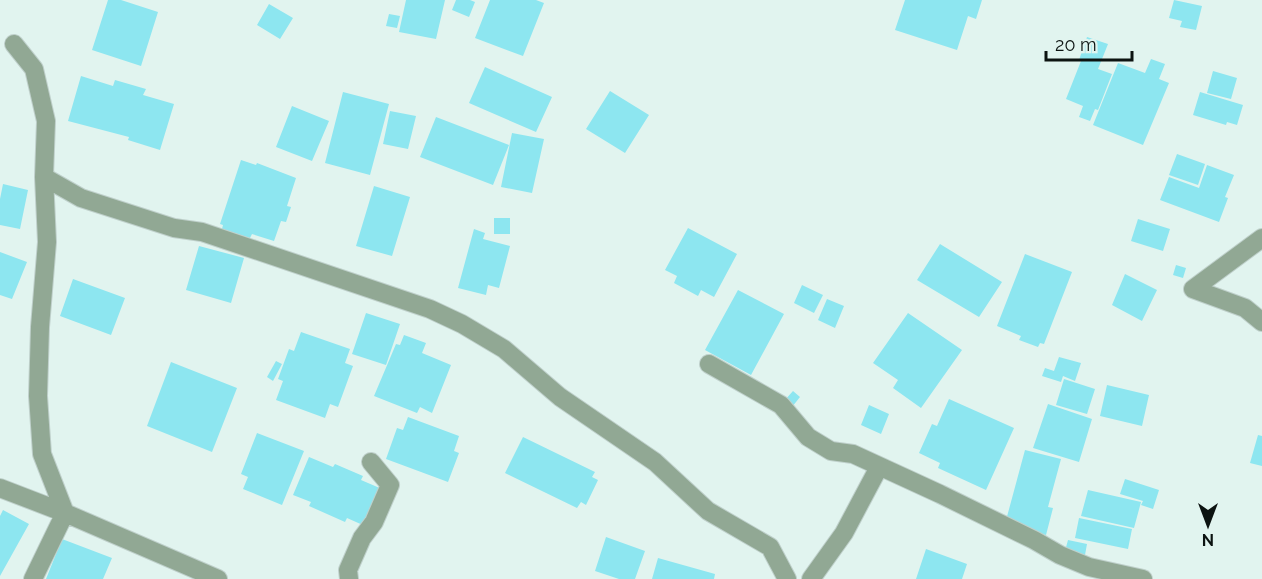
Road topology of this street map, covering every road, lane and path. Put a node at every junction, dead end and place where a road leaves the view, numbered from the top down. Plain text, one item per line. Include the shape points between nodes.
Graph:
1 (14, 45) dead end
2 (44, 177) junction
3 (1262, 238) edge
4 (1262, 322) edge
5 (709, 364) dead end
6 (371, 462) dead end
7 (879, 466) junction
8 (0, 488) edge
9 (65, 513) junction
10 (33, 579) edge
11 (218, 579) edge
12 (348, 579) edge
13 (787, 579) edge
14 (811, 579) edge
15 (1143, 579) edge

1 - 2 street via 34,69 46,121
2 - 9 street via 46,242 38,396 42,454
2 - 13 street via 81,198 174,228 202,232 430,309 462,324 504,349 560,397 655,462 708,511 770,547
3 - 4 street via 1193,289 1245,308
5 - 7 street via 781,405 807,437 831,451 853,454
6 - 12 street via 390,485 374,522 362,538
7 - 14 street via 844,533
7 - 15 street via 1089,567
8 - 9 street
9 - 10 street
9 - 11 street

